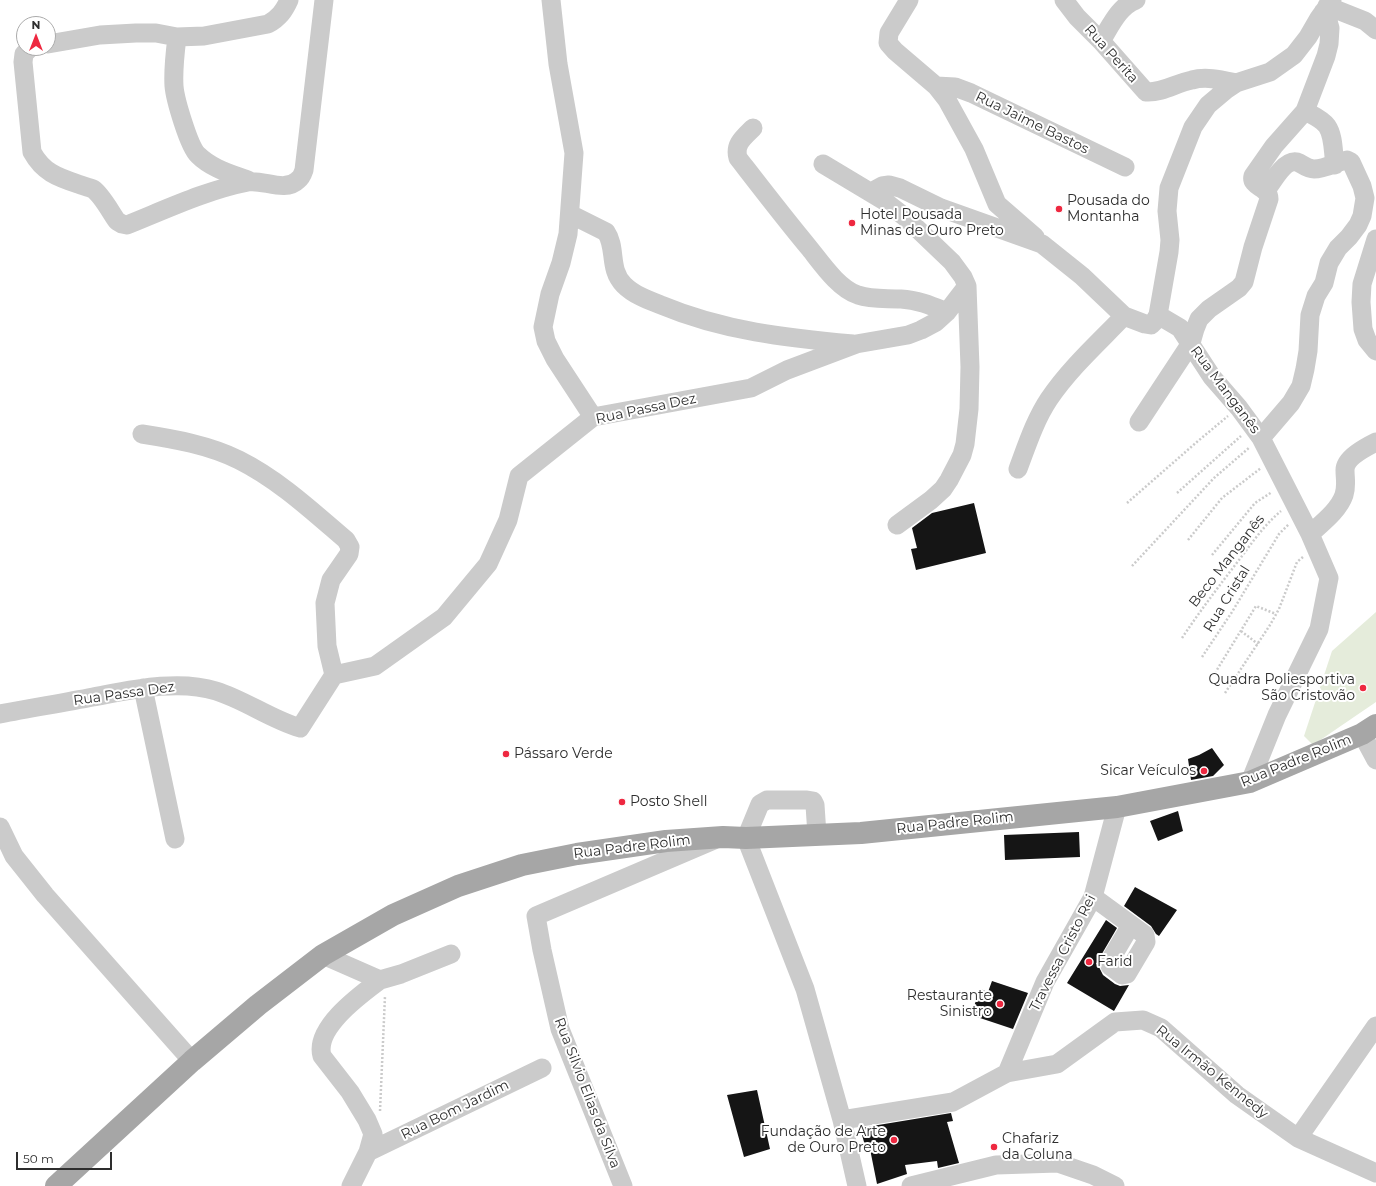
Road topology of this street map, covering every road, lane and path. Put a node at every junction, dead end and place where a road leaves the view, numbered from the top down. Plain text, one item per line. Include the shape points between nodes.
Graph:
1 (289, 0) edge
2 (324, 0) edge
3 (551, 0) edge
4 (909, 0) edge
5 (1064, 0) edge
6 (1136, 0) edge
7 (1327, 6) edge
8 (1376, 30) edge
9 (177, 37) junction
10 (1101, 41) junction
11 (56, 43) edge
12 (24, 56) edge
13 (1236, 83) junction
14 (936, 86) junction
15 (1305, 112) junction
16 (753, 128) dead end
17 (823, 164) dead end
18 (1344, 164) junction
19 (1125, 167) dead end
20 (250, 182) junction
21 (1266, 191) junction
22 (871, 192) junction
23 (570, 214) junction
24 (1376, 239) edge
25 (1042, 244) junction
26 (967, 286) junction
27 (947, 312) junction
28 (1158, 315) junction
29 (1124, 316) junction
30 (1191, 343) junction
31 (856, 344) junction
32 (1376, 351) edge
33 (1239, 408) junction
34 (593, 418) junction
35 (1139, 422) dead end
36 (1256, 432) junction
37 (142, 434) dead end
38 (1376, 442) edge
39 (1273, 460) junction
40 (1018, 469) dead end
41 (1285, 484) junction
42 (1177, 494) dead end
43 (1127, 504) dead end
44 (1297, 508) junction
45 (897, 525) dead end
46 (1188, 540) dead end
47 (1313, 541) junction
48 (1212, 555) dead end
49 (1132, 566) dead end
50 (1276, 614) junction
51 (1241, 631) junction
52 (1182, 638) dead end
53 (1258, 644) junction
54 (1202, 657) dead end
55 (1215, 673) dead end
56 (334, 675) junction
57 (143, 688) junction
58 (1225, 693) dead end
59 (0, 714) edge
60 (1369, 730) edge
61 (1376, 760) edge
62 (1250, 782) junction
63 (1117, 807) junction
64 (0, 827) edge
65 (817, 834) junction
66 (723, 837) junction
67 (746, 838) junction
68 (175, 839) dead end
69 (1093, 897) junction
70 (1131, 925) dead end
71 (451, 954) dead end
72 (323, 955) junction
73 (383, 980) junction
74 (1376, 1026) edge
75 (192, 1061) junction
76 (542, 1068) dead end
77 (1007, 1073) junction
78 (842, 1120) junction
79 (1298, 1138) junction
80 (370, 1143) junction
81 (1376, 1173) edge
82 (56, 1186) edge
83 (351, 1186) edge
84 (623, 1186) edge
85 (857, 1186) edge
86 (911, 1186) edge
87 (1115, 1186) edge

1 - 9 street via 277,19 268,24 204,36
2 - 20 street via 304,170 299,180 292,184
3 - 23 street via 558,64 574,153
4 - 14 street, Rua Jaime Bastos via 889,33 888,43
5 - 10 street, Rua Perita
6 - 10 street via 1118,15
7 - 8 street via 1364,21
7 - 13 street via 1308,37 1289,60 1270,72
7 - 15 street via 1329,44
9 - 11 street via 156,33 122,33
9 - 20 street via 174,88 196,154 208,164
10 - 13 street, Rua Perita via 1146,92 1161,91 1194,79
12 - 20 street via 32,152 37,161 59,178 93,189 122,224 128,225 210,192
13 - 28 street via 1216,97 1201,113 1169,188 1169,252
14 - 19 street, Rua Jaime Bastos via 955,87 971,93
14 - 25 street, Rua Jaime Bastos via 968,137 997,204
15 - 18 street via 1327,126
15 - 21 street via 1274,146 1253,176 1253,182
16 - 27 street via 739,143 736,153 738,158 794,231 841,284 849,291 868,298 916,301
17 - 22 street
18 - 21 street via 1314,169 1306,168 1300,163 1287,164
18 - 36 street via 1362,186 1365,198 1362,216 1358,225 1338,248 1316,296 1310,315 1308,351 1301,386 1292,403
21 - 30 street via 1269,199 1244,282 1199,319
22 - 25 street via 889,185 900,188 941,208
22 - 26 street via 905,217 952,262
23 - 31 street via 606,232 618,279 642,298 720,326 789,338
23 - 34 street via 568,234 543,327 546,341 555,359
24 - 32 street via 1362,284 1361,302 1363,329 1367,340
25 - 29 street via 1082,276
26 - 27 street, Rua Passa Dez
26 - 45 street via 969,395 968,428 962,455 943,489
27 - 31 street, Rua Passa Dez via 936,322 908,335
28 - 29 street via 1151,324
28 - 30 street, Rua Manganês via 1180,328
29 - 40 street via 1064,379 1049,399 1033,429
30 - 33 street, Rua Manganês via 1212,376
30 - 35 street
31 - 34 street, Rua Passa Dez via 786,370 751,388
33 - 36 street, Rua Manganês
33 - 43 path
34 - 56 street, Rua Passa Dez via 518,476 508,520 488,564 444,617 375,666
36 - 39 street, Rua Manganês
36 - 42 path
36 - 49 path
37 - 56 street via 198,445 238,460 271,478 346,540 350,547 349,554 331,580 325,603 327,646
38 - 47 street via 1349,459 1345,468 1344,495
39 - 41 street, Rua Manganês
39 - 46 path via 1222,498
41 - 44 street, Rua Manganês
41 - 48 path via 1255,504
44 - 47 street, Rua Manganês
44 - 52 path, Beco Manganês via 1268,522
44 - 54 path, Rua Cristal
47 - 50 path via 1297,562
47 - 62 street, Rua Manganês via 1329,578 1319,629 1277,715
50 - 51 path via 1256,606
50 - 53 path
51 - 53 path
51 - 55 path
53 - 58 path
56 - 57 street, Rua Passa Dez via 300,728 216,691 182,686
57 - 59 street, Rua Passa Dez
57 - 68 street
60 - 61 street
60 - 62 main road, Rua Padre Rolim
62 - 63 main road, Rua Padre Rolim
63 - 65 main road, Rua Padre Rolim via 861,833
63 - 69 street, Travessa Cristo Rei
64 - 75 street via 14,856 45,895
65 - 67 main road, Rua Padre Rolim
65 - 67 street via 815,805 812,801 767,800 758,807
66 - 67 main road, Rua Padre Rolim
66 - 72 main road, Rua Padre Rolim via 666,841 522,865 458,886 393,915
66 - 84 street, Rua Silvio Elias da Silva via 536,916 560,1029
67 - 78 street via 805,989
69 - 70 street
69 - 77 street, Travessa Cristo Rei via 1045,982
71 - 73 street
72 - 73 street
72 - 75 main road, Rua Padre Rolim via 258,1005
73 - 80 path via 382,1103
73 - 80 street via 346,1007 321,1044 322,1056 350,1092 367,1120
74 - 79 street
75 - 82 main road, Rua Padre Rolim
76 - 80 street, Rua Bom Jardim
77 - 78 street, Rua Irmão Kennedy via 953,1102
77 - 79 street, Rua Irmão Kennedy via 1057,1064 1115,1022 1143,1020 1161,1028 1237,1095
78 - 85 street
79 - 81 street, Rua Irmão Kennedy
80 - 83 street
86 - 87 street via 996,1165 1058,1163

